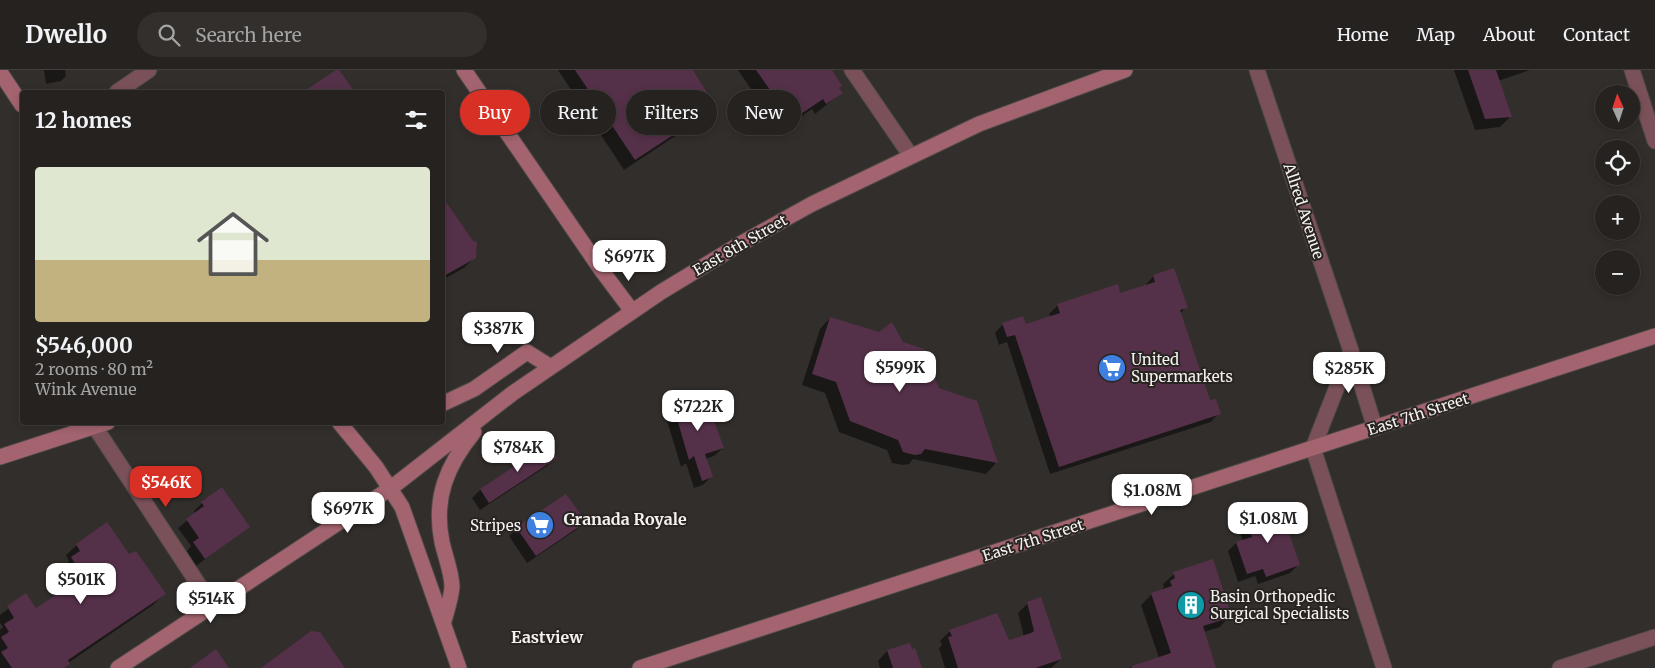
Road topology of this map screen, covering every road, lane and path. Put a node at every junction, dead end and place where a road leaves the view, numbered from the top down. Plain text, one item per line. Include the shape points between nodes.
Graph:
1 (149, 70) edge
2 (464, 70) edge
3 (852, 70) edge
4 (1125, 70) edge
5 (1257, 70) edge
6 (1632, 70) edge
7 (0, 72) edge
8 (120, 90) edge
9 (20, 102) edge
10 (1655, 141) edge
11 (911, 156) junction
12 (632, 311) junction
13 (1655, 336) edge
14 (1351, 351) junction
15 (551, 367) junction
16 (445, 402) edge
17 (490, 412) junction
18 (102, 425) edge
19 (341, 425) edge
20 (1376, 428) junction
21 (1313, 448) junction
22 (0, 457) edge
23 (391, 488) junction
24 (212, 605) junction
25 (444, 621) junction
26 (1655, 637) edge
27 (118, 668) edge
28 (459, 668) edge
29 (640, 668) edge
30 (1384, 668) edge
31 (1560, 668) edge

1 - 8 street
2 - 12 main road
3 - 11 street
4 - 11 main road, East 8th Street via 1025,105
5 - 14 street, Allred Avenue
6 - 10 street
7 - 9 main road
11 - 12 main road, East 8th Street via 764,230
12 - 15 main road, East 8th Street
13 - 20 main road, East 7th Street
14 - 20 street, Allred Avenue
14 - 21 street
15 - 16 main road via 528,352 474,388
15 - 17 main road, East 8th Street
17 - 23 main road, East 8th Street
17 - 25 main road via 458,452 442,488 441,534 452,586
18 - 22 main road
18 - 24 street
19 - 23 main road
20 - 21 main road, East 7th Street
21 - 29 main road, East 7th Street
21 - 30 street
23 - 24 main road, East 8th Street
23 - 25 main road via 416,540
24 - 27 main road, East 8th Street
25 - 28 main road
26 - 31 street

